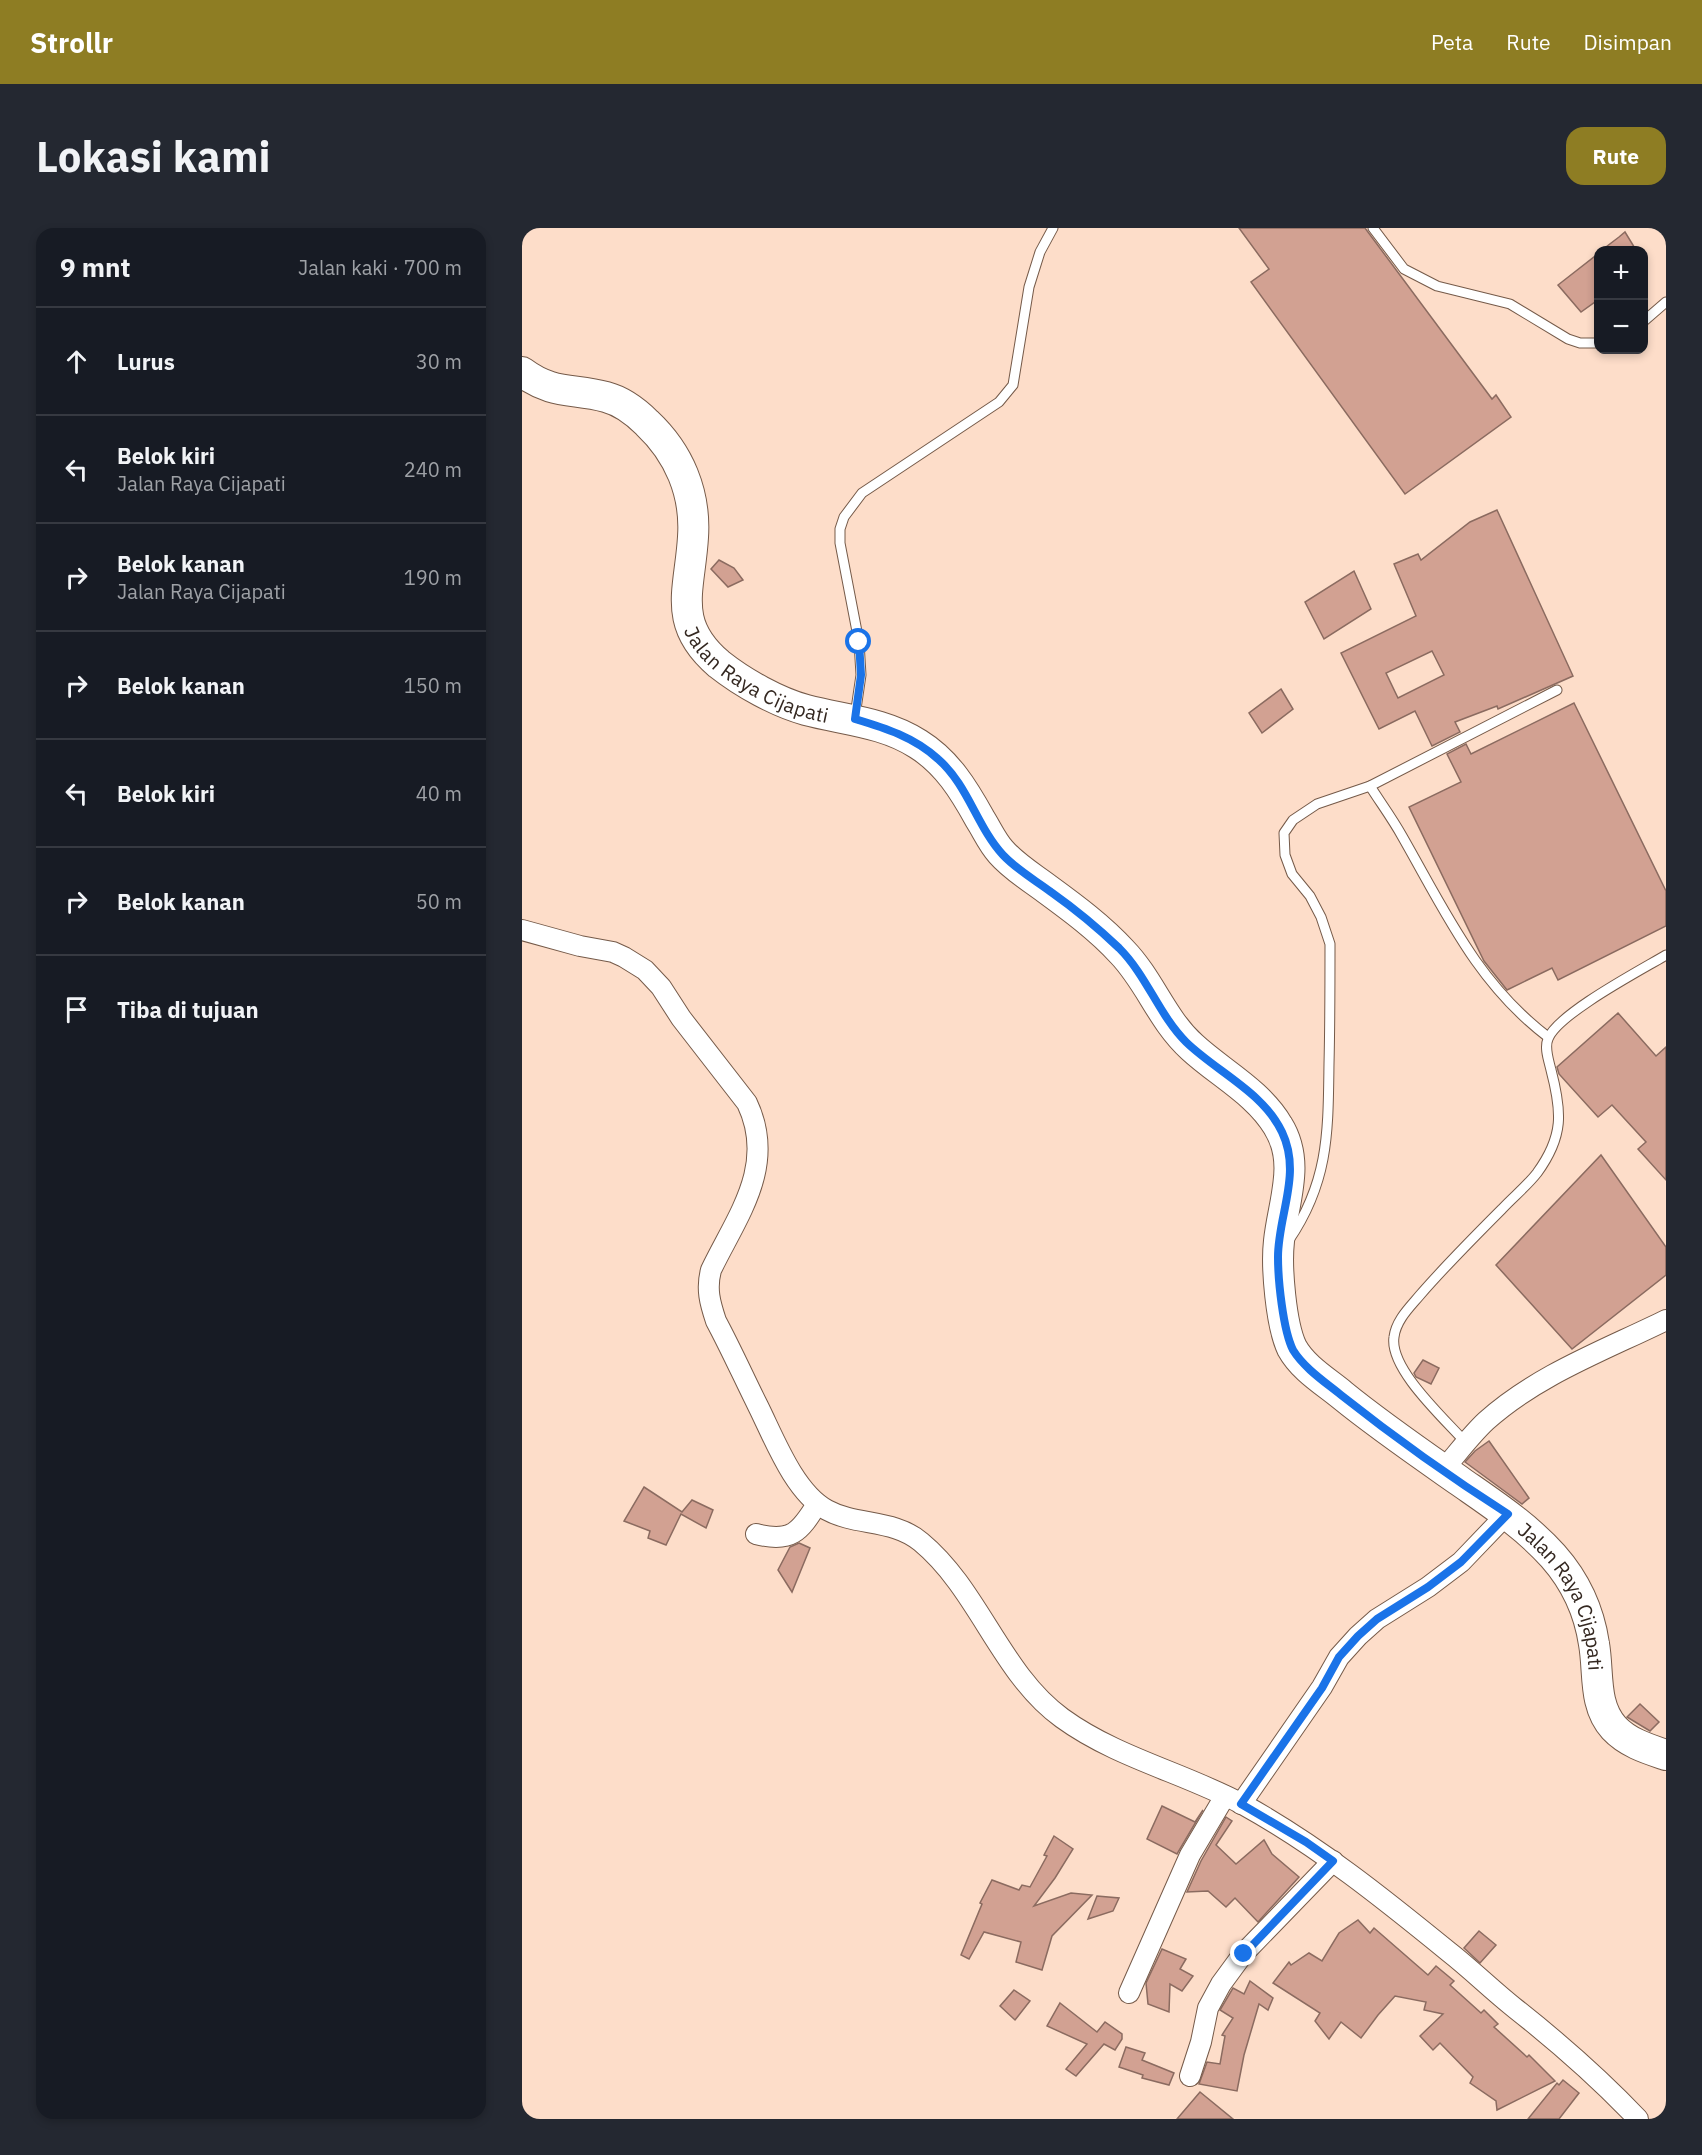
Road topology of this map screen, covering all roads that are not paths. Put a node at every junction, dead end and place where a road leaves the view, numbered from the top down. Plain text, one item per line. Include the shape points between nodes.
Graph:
1 (1053, 228) edge
2 (1373, 228) edge
3 (1666, 302) edge
4 (1648, 318) edge
5 (1594, 343) edge
6 (522, 372) edge
7 (1557, 690) dead end
8 (855, 719) junction
9 (1370, 786) junction
10 (522, 930) edge
11 (1666, 955) edge
12 (1548, 1037) junction
13 (1278, 1257) junction
14 (1666, 1320) edge
15 (1466, 1443) junction
16 (1443, 1470) junction
17 (817, 1504) junction
18 (1508, 1514) junction
19 (756, 1534) dead end
20 (1666, 1755) edge
21 (1233, 1800) junction
22 (1333, 1861) junction
23 (1129, 1993) dead end
24 (1190, 2076) dead end
25 (1638, 2119) edge

1 - 8 lane via 1029,287 1016,374 1008,394 862,493 844,517 840,543 859,642 861,675
2 - 5 lane via 1404,269 1437,286 1510,304 1568,339
3 - 4 lane
6 - 8 main road, Jalan Raya Cijapati via 550,388 620,403 645,421 679,463 690,494 694,532 688,617 702,647 720,665 769,694 802,709
7 - 9 lane
8 - 13 main road, Jalan Raya Cijapati via 894,731 940,760 965,792 1002,854 1120,949 1175,1030 1275,1120 1290,1165
9 - 12 lane via 1401,833 1458,937 1484,974 1524,1020
9 - 13 lane via 1317,804 1293,820 1284,833 1285,855 1292,874 1322,917 1330,944 1329,1109 1321,1173 1311,1202
10 - 17 street via 613,952 645,970 747,1103 758,1141 757,1159 746,1204 711,1270 709,1299 778,1447
11 - 12 lane via 1584,1005
12 - 15 lane via 1547,1053 1560,1115 1550,1152 1536,1174 1416,1300 1399,1321 1393,1338 1397,1360 1405,1374
13 - 16 main road, Jalan Raya Cijapati via 1288,1337 1301,1361
14 - 15 street via 1554,1374 1485,1422
15 - 16 street
16 - 18 main road, Jalan Raya Cijapati
17 - 19 street via 791,1535 771,1538
17 - 21 street via 854,1521 879,1523 907,1533 921,1542 951,1575 1026,1685 1065,1720 1092,1737
18 - 20 main road, Jalan Raya Cijapati via 1552,1555 1584,1603 1594,1645 1599,1700 1609,1720 1625,1738
18 - 21 street via 1461,1562 1358,1636
21 - 22 street
21 - 23 street via 1190,1855
22 - 24 street via 1244,1954 1221,1984 1208,2008
22 - 25 street via 1546,2033

